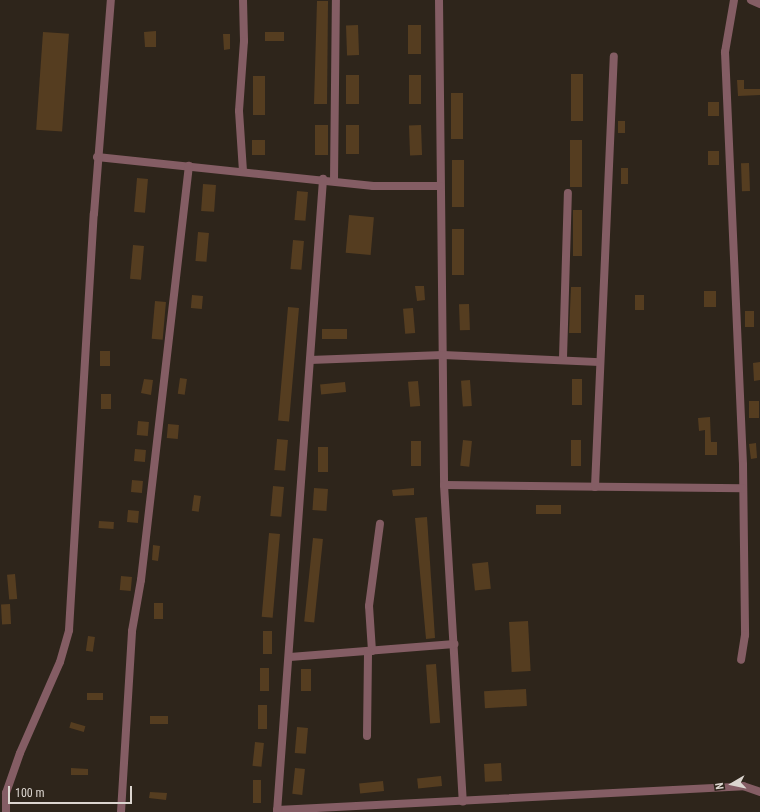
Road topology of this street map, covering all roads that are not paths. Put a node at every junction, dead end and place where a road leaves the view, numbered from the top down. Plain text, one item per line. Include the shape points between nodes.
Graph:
1 (111, 0) edge
2 (243, 0) edge
3 (336, 0) edge
4 (439, 0) edge
5 (734, 0) edge
6 (751, 0) edge
7 (760, 4) edge
8 (614, 56) dead end
9 (97, 157) junction
10 (189, 166) junction
11 (243, 171) junction
12 (323, 179) junction
13 (334, 181) junction
14 (440, 186) junction
15 (568, 193) dead end
16 (443, 355) junction
17 (563, 358) junction
18 (310, 360) junction
19 (600, 362) junction
20 (444, 486) junction
21 (595, 487) junction
22 (743, 488) junction
23 (380, 524) dead end
24 (454, 644) junction
25 (370, 651) junction
26 (290, 657) junction
27 (741, 660) dead end
28 (367, 736) dead end
29 (760, 792) edge
30 (463, 801) junction
31 (277, 811) edge
32 (6, 812) edge
33 (121, 812) edge

1 - 9 street
2 - 11 street via 244,41 239,110
3 - 13 street
4 - 14 street
5 - 22 street via 725,52
6 - 7 street
8 - 19 street
9 - 10 street
9 - 32 street via 68,630 60,662 15,766 6,793
10 - 11 street
10 - 33 street via 141,580 132,631
11 - 12 street
12 - 13 street
12 - 18 street
13 - 14 street via 374,186
14 - 16 street
15 - 17 street
16 - 17 street
16 - 18 street
16 - 20 street
17 - 19 street
18 - 26 street
19 - 21 street
20 - 21 street
20 - 24 street
21 - 22 street
22 - 27 street via 745,635
23 - 25 street via 369,606
24 - 25 street
24 - 30 street
25 - 26 street
25 - 28 street
26 - 31 street
29 - 30 street via 743,786
30 - 31 street

